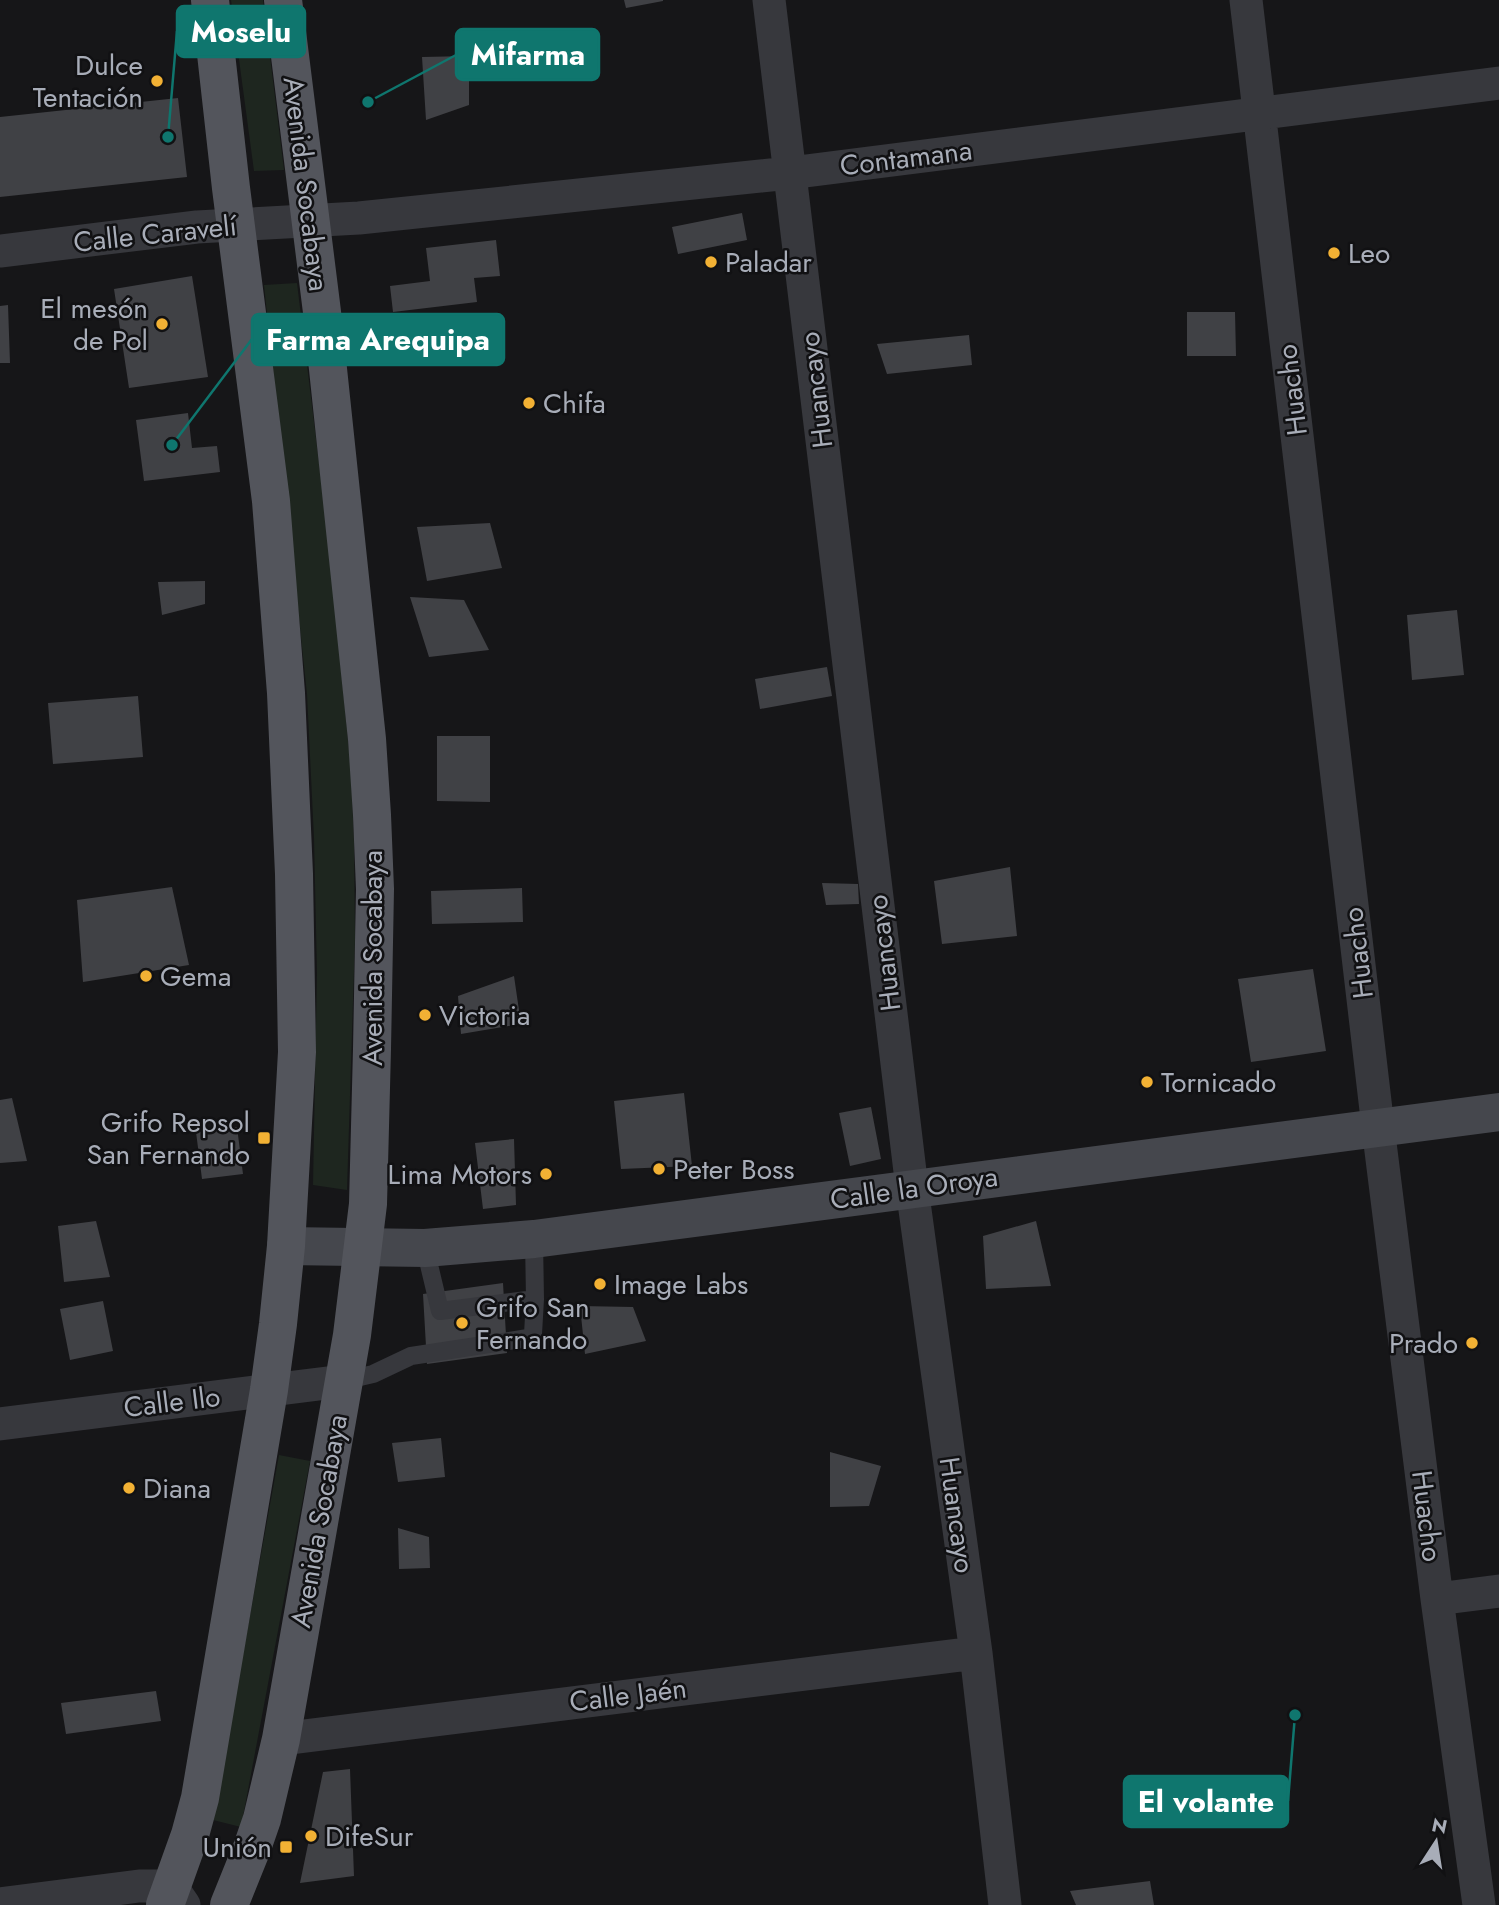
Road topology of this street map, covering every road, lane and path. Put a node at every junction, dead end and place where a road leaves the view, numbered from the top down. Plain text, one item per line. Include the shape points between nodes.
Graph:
1 (209, 0) edge
2 (283, 0) edge
3 (769, 0) edge
4 (1246, 0) edge
5 (1499, 83) edge
6 (1260, 113) junction
7 (790, 173) junction
8 (311, 222) junction
9 (236, 225) junction
10 (0, 251) edge
11 (1499, 1112) edge
12 (1378, 1127) junction
13 (912, 1188) junction
14 (534, 1239) junction
15 (286, 1246) junction
16 (425, 1248) junction
17 (363, 1249) junction
18 (536, 1299) junction
19 (343, 1381) junction
20 (269, 1390) junction
21 (0, 1424) edge
22 (1499, 1591) edge
23 (1437, 1599) junction
24 (976, 1653) junction
25 (281, 1738) junction
26 (173, 1899) edge
27 (0, 1904) edge
28 (229, 1905) edge
29 (1005, 1905) edge
30 (1479, 1905) edge

1 - 9 main road
2 - 8 main road, Avenida Socabaya
3 - 7 street, Huancayo
4 - 6 street, Huacho
5 - 6 street, Contamana
6 - 7 street, Contamana
6 - 12 street, Huacho
7 - 8 street, Contamana
7 - 13 street, Huancayo
8 - 9 street, Calle Caravelí
8 - 17 main road, Avenida Socabaya via 372,815 375,953
9 - 10 street, Calle Caravelí
9 - 15 main road via 271,501 286,693 297,1052
11 - 12 street, Calle la Oroya
12 - 13 street, Calle la Oroya
12 - 23 street, Huacho
13 - 14 street, Calle la Oroya
13 - 24 street, Huancayo
14 - 16 street, Calle la Oroya
14 - 18 lane
15 - 17 street, Calle la Oroya
15 - 20 main road
16 - 17 street, Calle la Oroya
16 - 18 lane via 440,1311
17 - 19 main road, Avenida Socabaya
18 - 19 lane via 533,1334 528,1338 411,1356 373,1374
19 - 20 street, Calle Ilo
19 - 25 main road, Avenida Socabaya
20 - 21 street, Calle Ilo
20 - 26 main road via 200,1798
22 - 23 street
23 - 30 street, Huacho
24 - 25 street, Calle Jaén
24 - 29 street, Huancayo
25 - 28 main road, Avenida Socabaya via 262,1819
26 - 27 street via 139,1886

